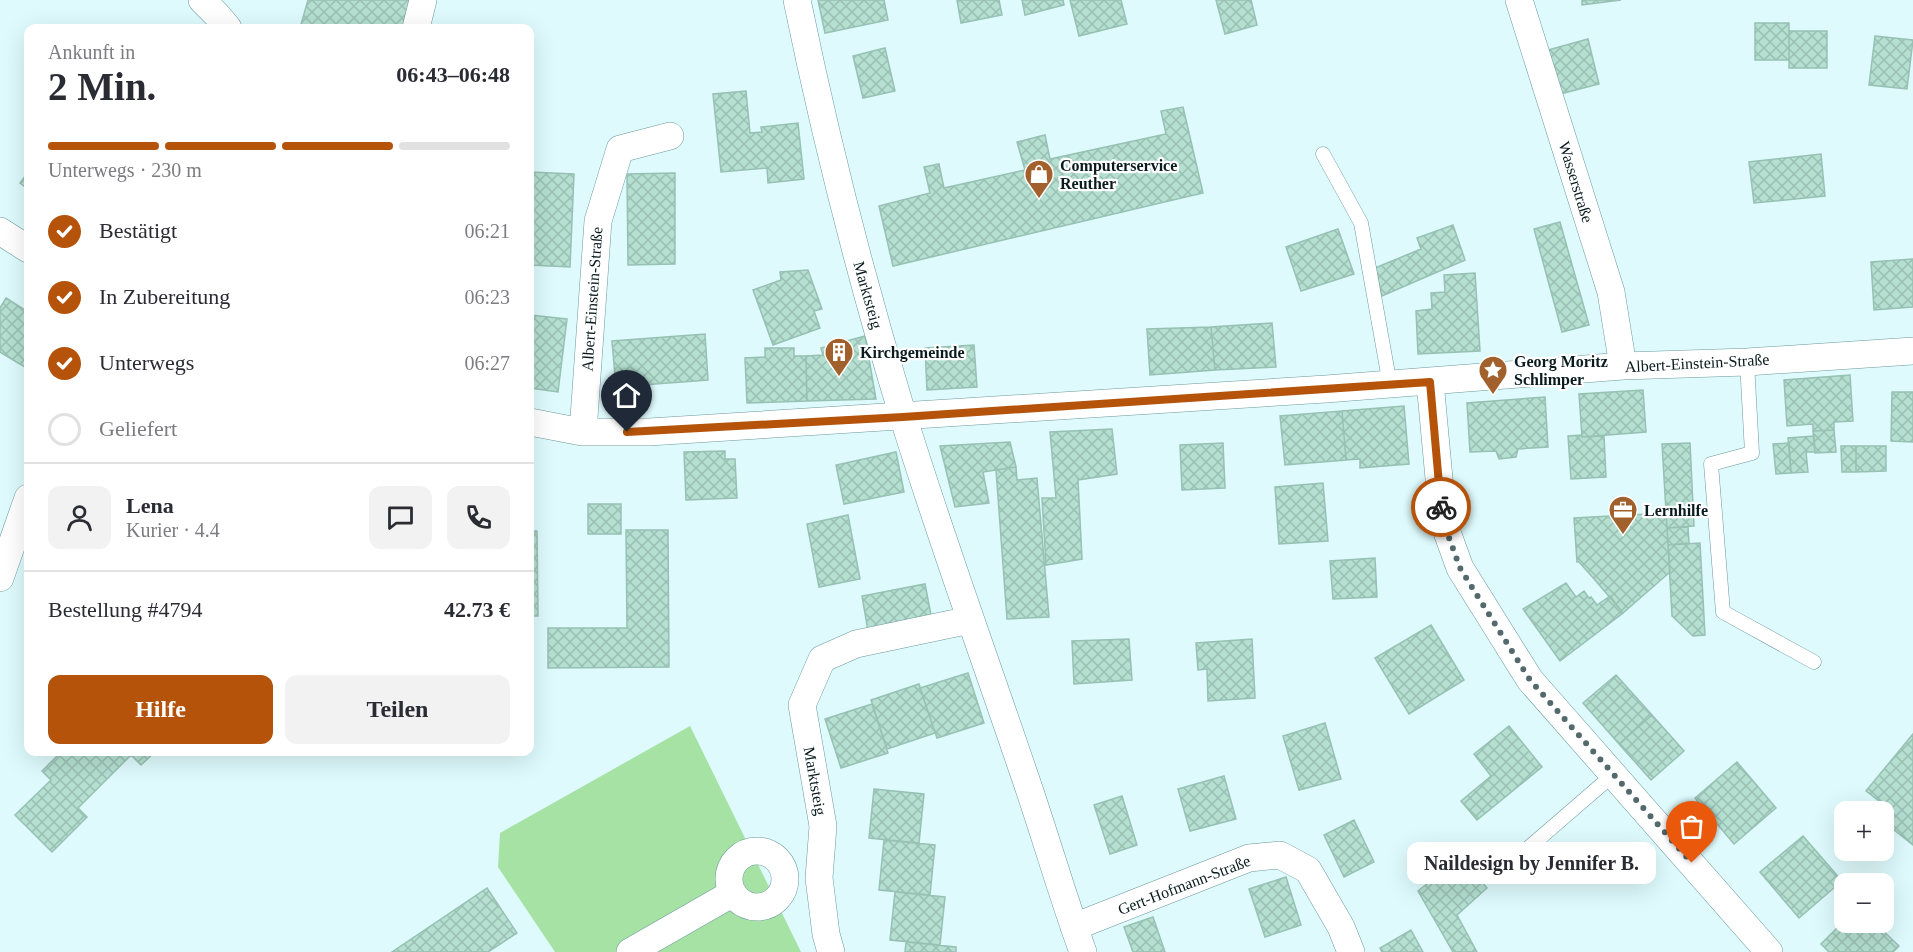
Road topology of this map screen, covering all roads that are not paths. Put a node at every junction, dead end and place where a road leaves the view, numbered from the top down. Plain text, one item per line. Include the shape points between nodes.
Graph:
1 (202, 0) edge
2 (423, 0) edge
3 (797, 0) edge
4 (1519, 0) edge
5 (225, 24) edge
6 (417, 24) edge
7 (670, 136) dead end
8 (1323, 154) dead end
9 (0, 231) edge
10 (24, 246) edge
11 (1913, 351) edge
12 (1747, 362) junction
13 (1623, 366) junction
14 (1430, 382) junction
15 (1390, 385) junction
16 (903, 417) junction
17 (534, 423) edge
18 (583, 432) junction
19 (24, 509) edge
20 (0, 578) edge
21 (970, 620) junction
22 (1814, 662) dead end
23 (1614, 774) junction
24 (1497, 875) dead end
25 (733, 893) dead end
26 (1078, 940) edge
27 (630, 952) edge
28 (831, 952) edge
29 (1351, 952) edge
30 (1769, 952) edge

1 - 5 street
2 - 6 street
3 - 16 street, Marktsteig via 856,253
4 - 13 street, Wasserstraße via 1611,292
7 - 18 street, Albert-Einstein-Straße via 620,149 598,221
8 - 15 lane via 1361,224
9 - 10 street
11 - 12 street, Albert-Einstein-Straße
12 - 13 street, Albert-Einstein-Straße
12 - 22 lane via 1752,453 1711,464 1723,612
13 - 14 street, Albert-Einstein-Straße
14 - 15 street, Albert-Einstein-Straße
14 - 23 street via 1443,521 1460,568 1530,680
15 - 16 street, Albert-Einstein-Straße
16 - 18 street, Albert-Einstein-Straße via 648,432
16 - 21 street, Marktsteig
17 - 18 street, Albert-Einstein-Straße
19 - 20 street
21 - 26 street, Marktsteig
21 - 28 street, Marktsteig via 855,644 822,659 802,705 823,826 819,878
23 - 24 lane
23 - 30 street
25 - 27 street
26 - 29 street, Gert-Hofmann-Straße via 1249,858 1280,855 1308,870

